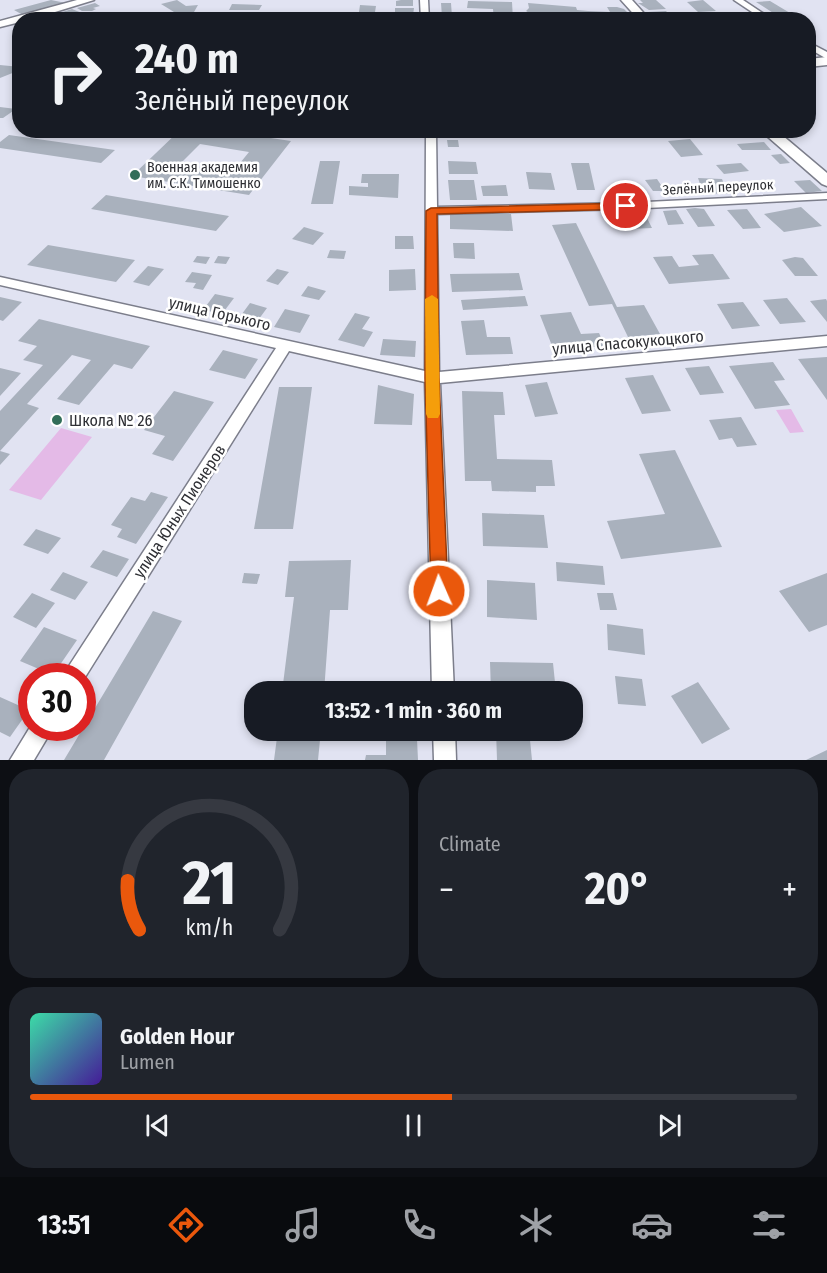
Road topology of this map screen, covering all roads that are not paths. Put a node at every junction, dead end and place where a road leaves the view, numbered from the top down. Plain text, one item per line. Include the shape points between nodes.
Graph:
1 (89, 0) edge
2 (626, 0) edge
3 (738, 0) edge
4 (45, 12) edge
5 (637, 12) edge
6 (757, 12) edge
7 (431, 138) edge
8 (777, 138) edge
9 (827, 181) edge
10 (827, 196) edge
11 (431, 211) junction
12 (0, 281) edge
13 (827, 341) edge
14 (285, 346) junction
15 (432, 378) junction
16 (82, 663) edge
17 (443, 681) edge
18 (33, 741) edge
19 (444, 741) edge
20 (21, 760) edge
21 (445, 760) edge

1 - 4 street
2 - 5 street
3 - 6 street
7 - 11 street
8 - 9 street
10 - 11 street, Зелёный переулок
11 - 15 street
12 - 14 street, улица Горького
13 - 15 street, улица Спасокукоцкого
14 - 15 street, улица Горького
14 - 16 street, улица Юных Пионеров
15 - 17 street
18 - 20 street
19 - 21 street

